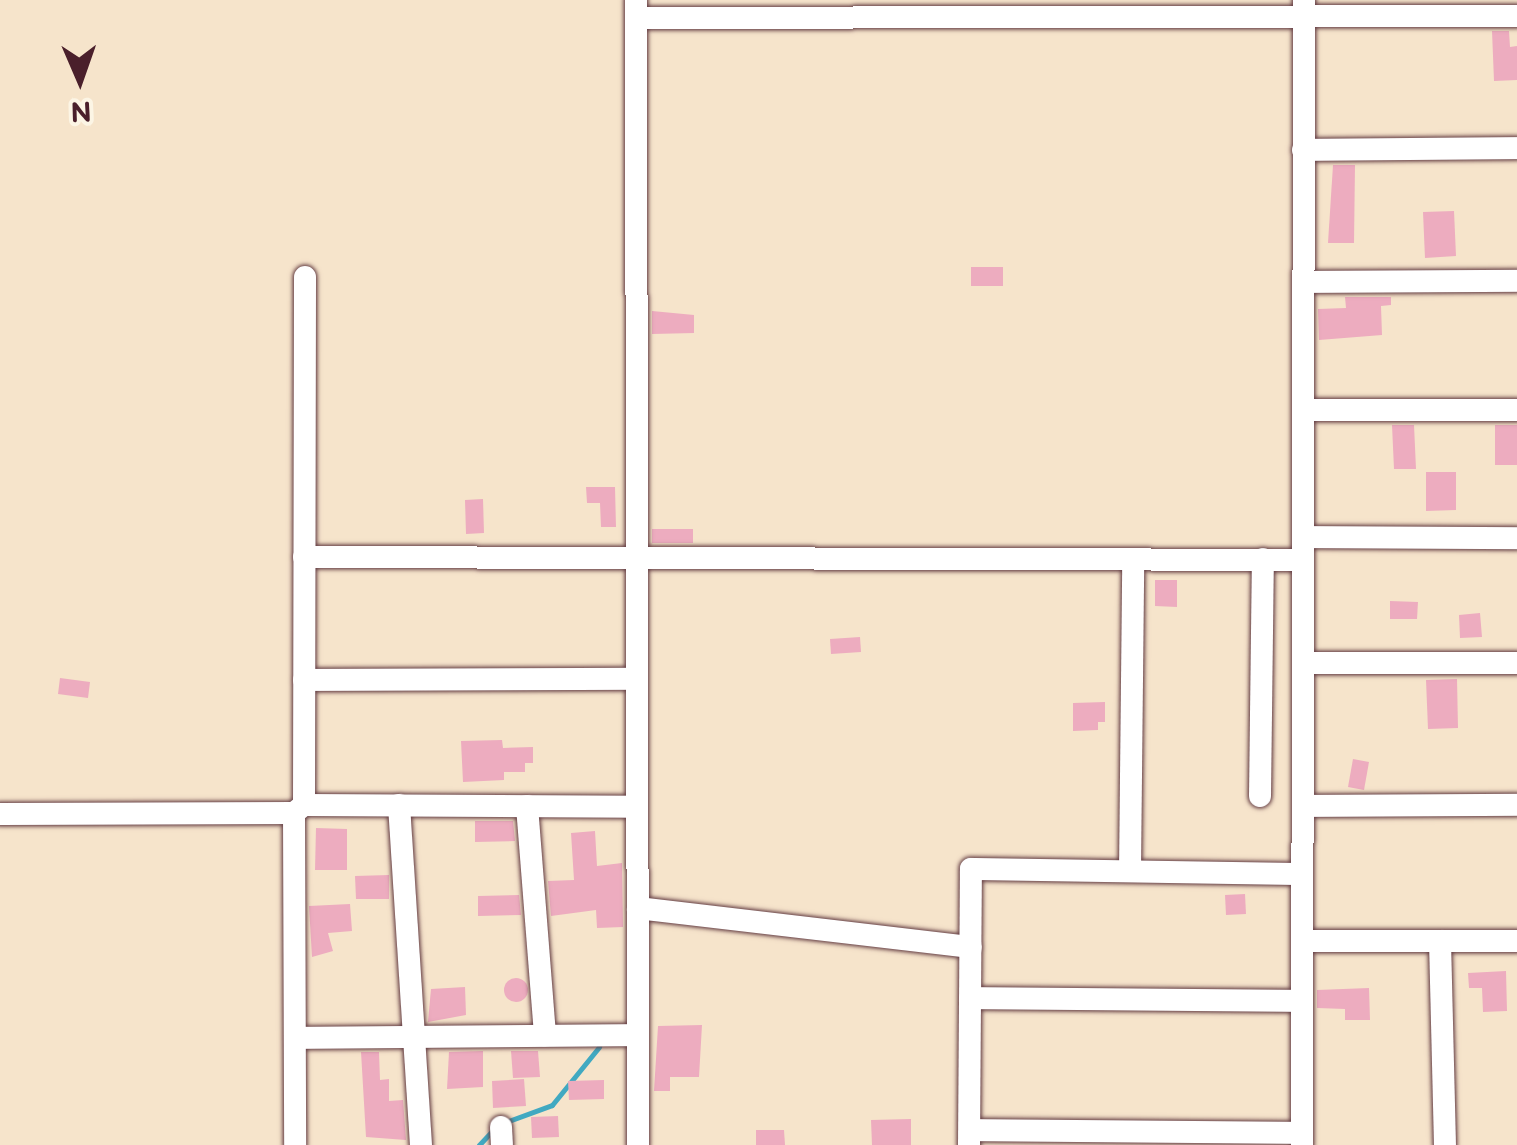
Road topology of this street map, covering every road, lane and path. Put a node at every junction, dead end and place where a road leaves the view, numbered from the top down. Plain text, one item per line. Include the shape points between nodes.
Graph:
1 (1161, 8) edge
2 (1304, 8) edge
3 (636, 9) edge
4 (1517, 16) edge
5 (1517, 148) edge
6 (1304, 150) junction
7 (305, 276) dead end
8 (1517, 281) edge
9 (1303, 282) junction
10 (1303, 410) junction
11 (1517, 410) edge
12 (1517, 538) edge
13 (1303, 548) junction
14 (304, 557) junction
15 (637, 558) junction
16 (1133, 559) junction
17 (1263, 560) junction
18 (1303, 663) junction
19 (1517, 663) edge
20 (638, 679) junction
21 (304, 680) junction
22 (1260, 796) dead end
23 (1517, 805) edge
24 (399, 806) junction
25 (527, 806) junction
26 (1302, 806) junction
27 (638, 807) junction
28 (299, 809) junction
29 (0, 814) edge
30 (1130, 871) junction
31 (1302, 874) junction
32 (638, 908) junction
33 (1302, 941) junction
34 (1440, 941) junction
35 (1517, 941) edge
36 (971, 947) junction
37 (970, 998) junction
38 (1302, 1001) junction
39 (545, 1035) junction
40 (638, 1035) junction
41 (414, 1036) junction
42 (295, 1038) junction
43 (970, 1138) edge
44 (1302, 1139) edge
45 (296, 1145) edge
46 (421, 1145) edge
47 (638, 1145) edge
48 (1444, 1145) edge

1 - 2 street
1 - 3 street
2 - 4 street
2 - 6 street
3 - 15 street
5 - 6 street
6 - 9 street
7 - 14 street
8 - 9 street
9 - 10 street
10 - 11 street
10 - 13 street
12 - 13 street
13 - 17 street
13 - 18 street
14 - 15 street
14 - 21 street
15 - 16 street
15 - 20 street
16 - 17 street
16 - 30 street
17 - 22 street
18 - 19 street
18 - 26 street
20 - 21 street
20 - 27 street
21 - 28 street
23 - 26 street
24 - 25 street
24 - 28 street
24 - 41 street
25 - 27 street
25 - 39 street
26 - 31 street
27 - 32 street
28 - 29 street
28 - 42 street
30 - 31 street
30 - 36 street via 971,869
31 - 33 street
32 - 36 street
32 - 40 street
33 - 34 street
33 - 38 street
34 - 35 street
34 - 48 street
36 - 37 street
37 - 38 street
37 - 43 street
38 - 44 street
39 - 40 street
39 - 41 street
40 - 47 street
41 - 42 street
41 - 46 street
42 - 45 street
43 - 44 street

